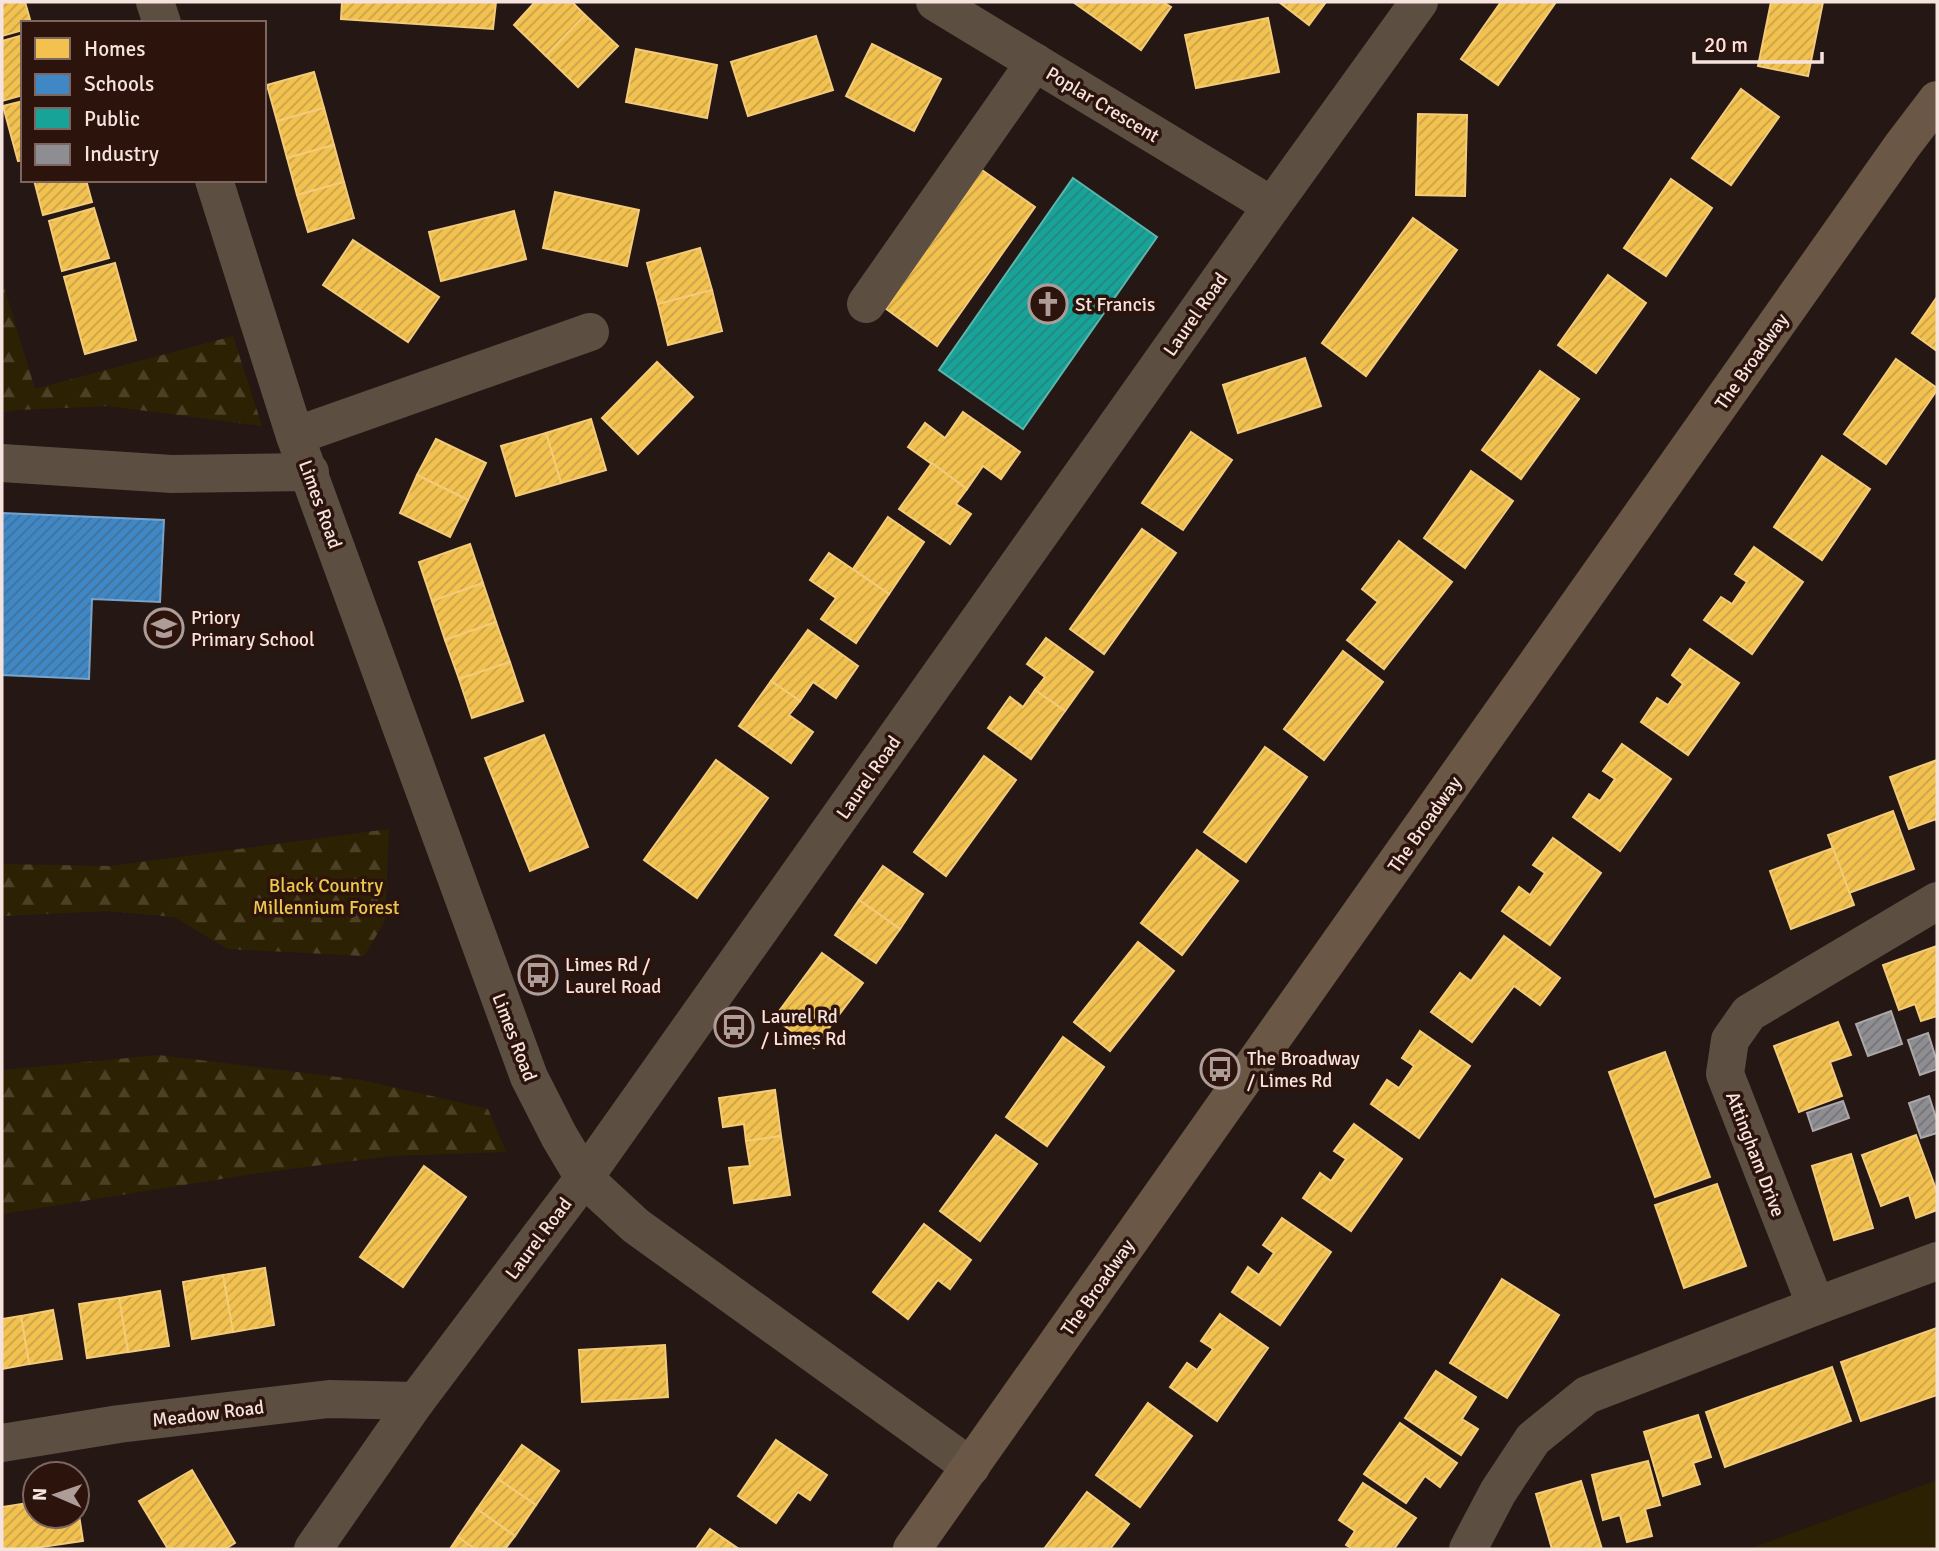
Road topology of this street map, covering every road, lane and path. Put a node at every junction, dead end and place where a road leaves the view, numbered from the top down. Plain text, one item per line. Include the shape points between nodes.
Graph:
1 (155, 2) edge
2 (935, 2) edge
3 (1419, 2) edge
4 (161, 21) edge
5 (1035, 62) junction
6 (1937, 100) edge
7 (215, 182) edge
8 (1272, 206) junction
9 (866, 304) dead end
10 (590, 332) dead end
11 (295, 436) junction
12 (2, 463) edge
13 (310, 472) junction
14 (1937, 901) edge
15 (584, 1178) junction
16 (1937, 1261) edge
17 (1816, 1306) junction
18 (416, 1401) junction
19 (2, 1443) edge
20 (971, 1467) junction
21 (313, 1549) edge
22 (912, 1549) edge
23 (1468, 1549) edge

1 - 4 street
2 - 5 street, Poplar Crescent
3 - 8 street, Laurel Road
5 - 8 street, Poplar Crescent
5 - 9 street
6 - 20 main road, The Broadway
7 - 11 street, Limes Road
8 - 15 street, Laurel Road
10 - 11 street, Limes Road
11 - 13 street, Limes Road
12 - 13 street via 172,474
13 - 15 street, Limes Road via 529,1077
14 - 17 street, Attingham Drive via 1749,1013 1730,1040 1725,1074
15 - 18 street, Laurel Road
15 - 20 street, Limes Road via 636,1226
16 - 17 street
17 - 23 street via 1587,1395 1533,1438
18 - 19 street, Meadow Road via 330,1399
18 - 21 street, Laurel Road
20 - 22 main road, The Broadway

